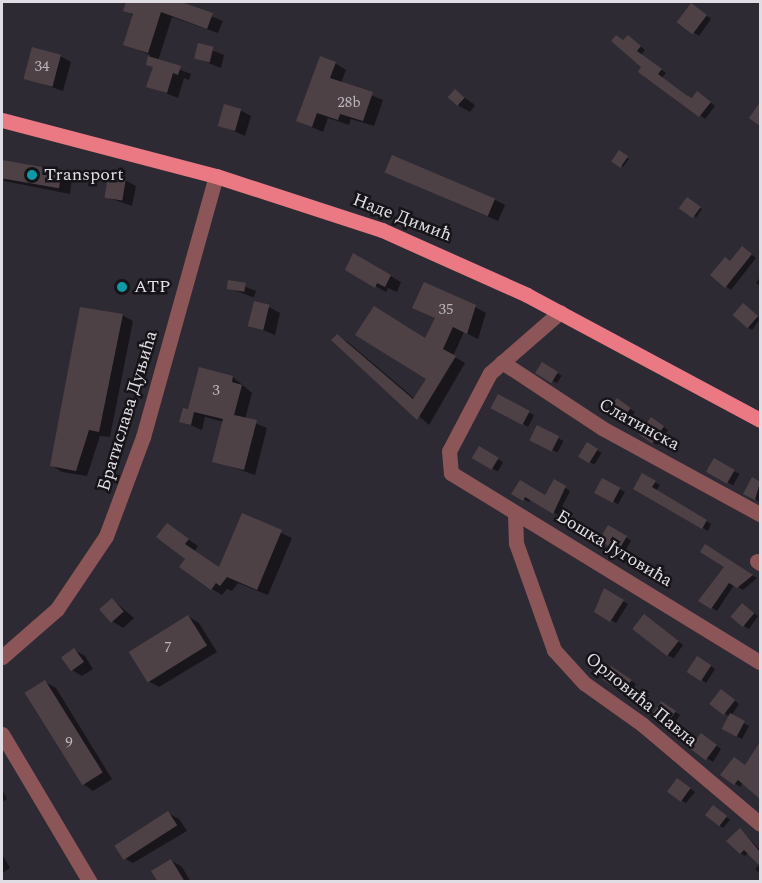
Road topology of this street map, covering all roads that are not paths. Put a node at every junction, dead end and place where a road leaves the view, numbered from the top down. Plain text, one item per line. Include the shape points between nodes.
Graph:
1 (2, 120) edge
2 (216, 176) junction
3 (560, 312) junction
4 (502, 362) junction
5 (760, 420) edge
6 (515, 514) junction
7 (760, 514) edge
8 (2, 657) edge
9 (760, 662) edge
10 (2, 734) edge
11 (760, 824) edge
12 (90, 882) edge

1 - 2 main road, Наде Димић
2 - 3 main road, Наде Димић via 392,234 466,265
2 - 8 street, Братислава Дуњића via 143,437 106,536 57,609
3 - 4 street
3 - 5 main road, Наде Димић
4 - 6 street, Бошка Југовића via 468,410 449,451 449,467 456,477
4 - 7 street, Слатинска via 602,428
6 - 9 street, Бошка Југовића via 630,579
6 - 11 street, Орловића Павла via 516,543 549,639 559,657 584,683 643,725
10 - 12 street

